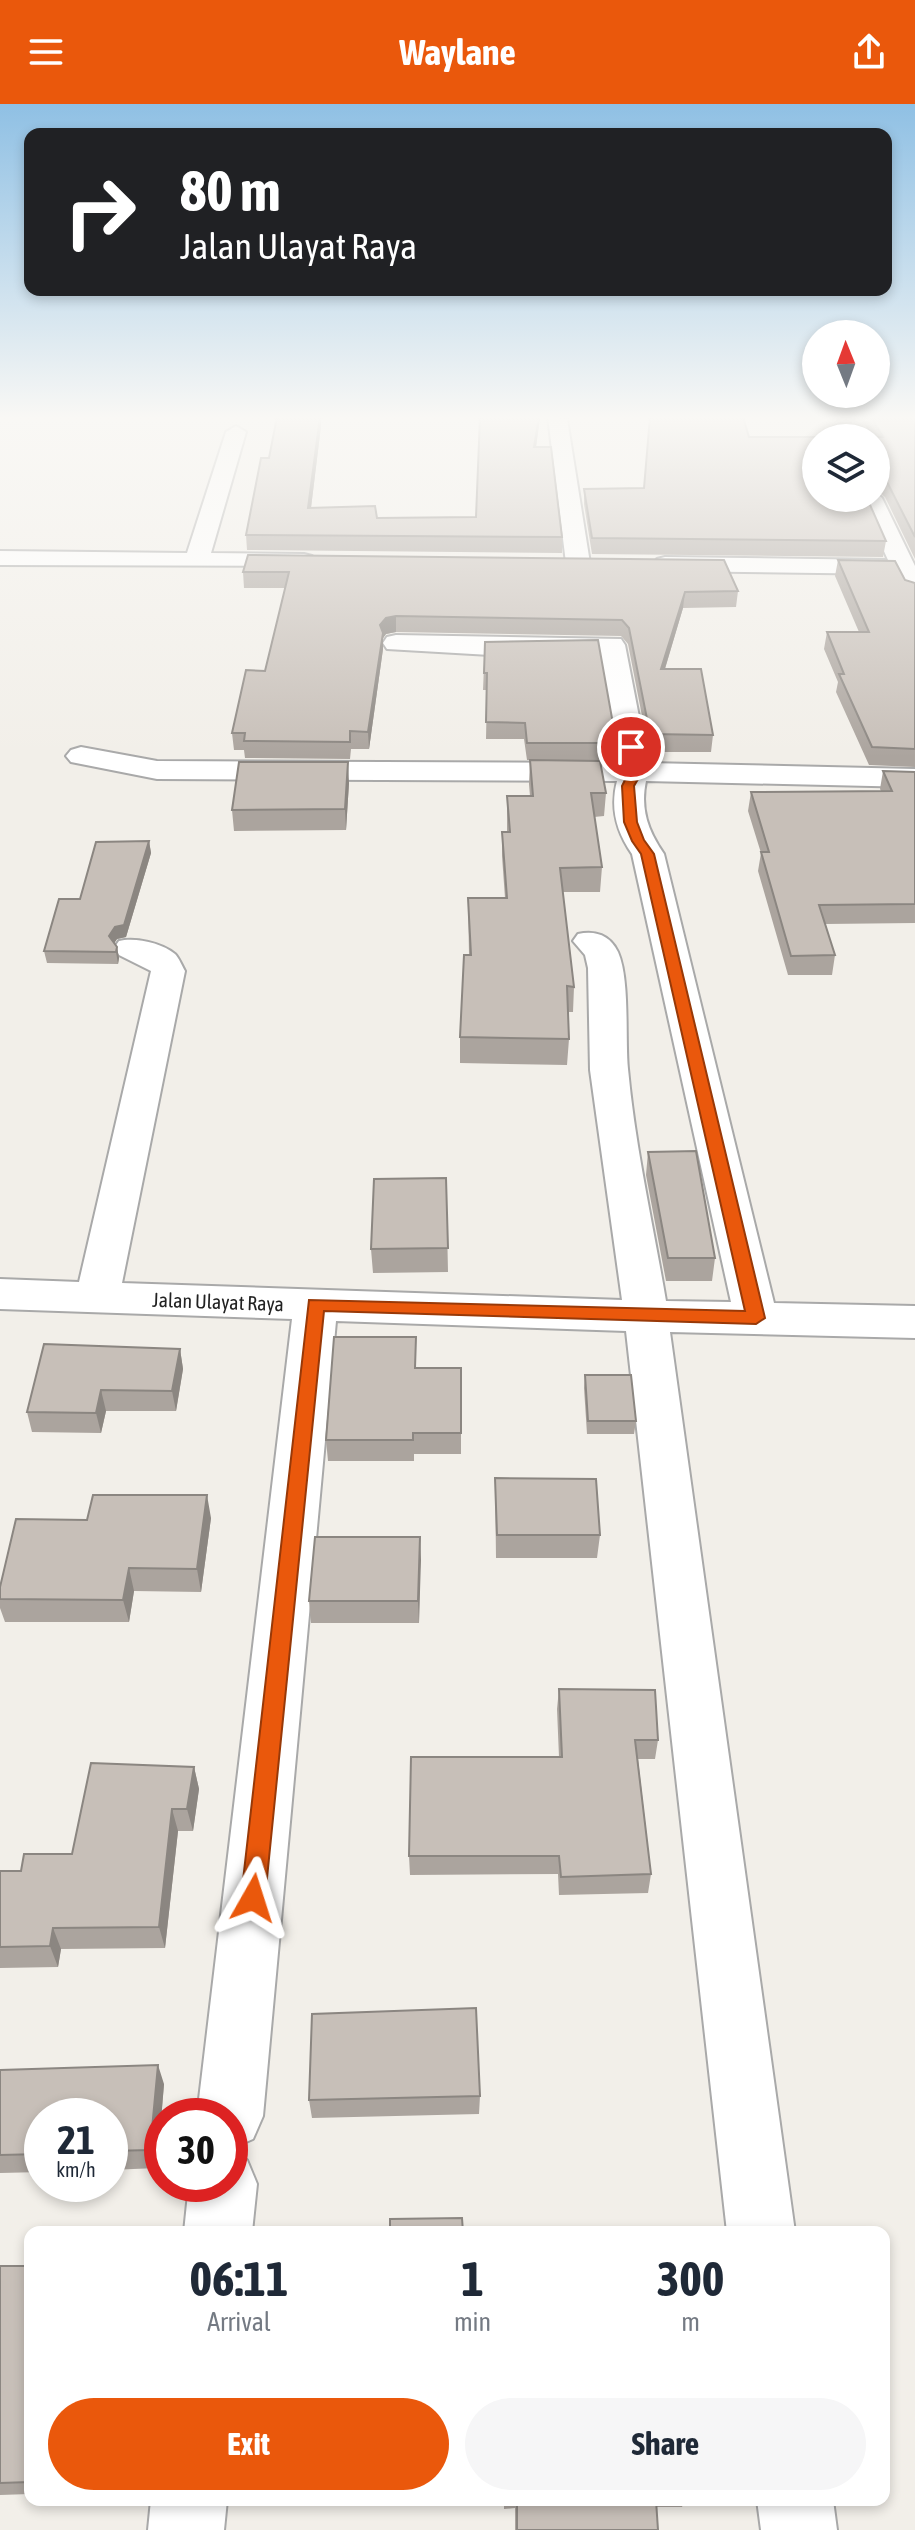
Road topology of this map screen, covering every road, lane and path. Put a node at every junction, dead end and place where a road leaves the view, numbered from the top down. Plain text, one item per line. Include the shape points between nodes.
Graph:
1 (206, 530) edge
2 (565, 530) edge
3 (885, 530) edge
4 (0, 558) edge
5 (197, 560) junction
6 (322, 561) edge
7 (603, 563) edge
8 (634, 564) edge
9 (902, 567) junction
10 (915, 592) edge
11 (396, 643) dead end
12 (81, 756) dead end
13 (635, 772) junction
14 (915, 778) edge
15 (590, 941) dead end
16 (131, 948) dead end
17 (0, 1294) edge
18 (97, 1298) junction
19 (316, 1305) junction
20 (646, 1316) junction
21 (756, 1318) junction
22 (915, 1322) edge
23 (232, 2098) edge
24 (221, 2202) edge
25 (219, 2226) edge
26 (760, 2226) edge
27 (188, 2506) edge
28 (796, 2506) edge
29 (186, 2530) edge
30 (799, 2530) edge

1 - 5 street
2 - 7 street via 567,563
3 - 9 street
4 - 5 street
5 - 6 street
8 - 9 street
9 - 10 street
11 - 13 street via 612,645
12 - 13 street via 157,770
13 - 14 street
13 - 21 street via 628,786 631,822 648,854
15 - 20 street via 601,952 605,968 609,1070
16 - 18 street via 162,961 168,971
17 - 18 street, Jalan Ulayat Raya
18 - 19 street, Jalan Ulayat Raya
19 - 20 street, Jalan Ulayat Raya
19 - 23 street
20 - 21 street, Jalan Ulayat Raya
20 - 26 street
21 - 22 street, Jalan Ulayat Raya
24 - 25 street
27 - 29 street
28 - 30 street

